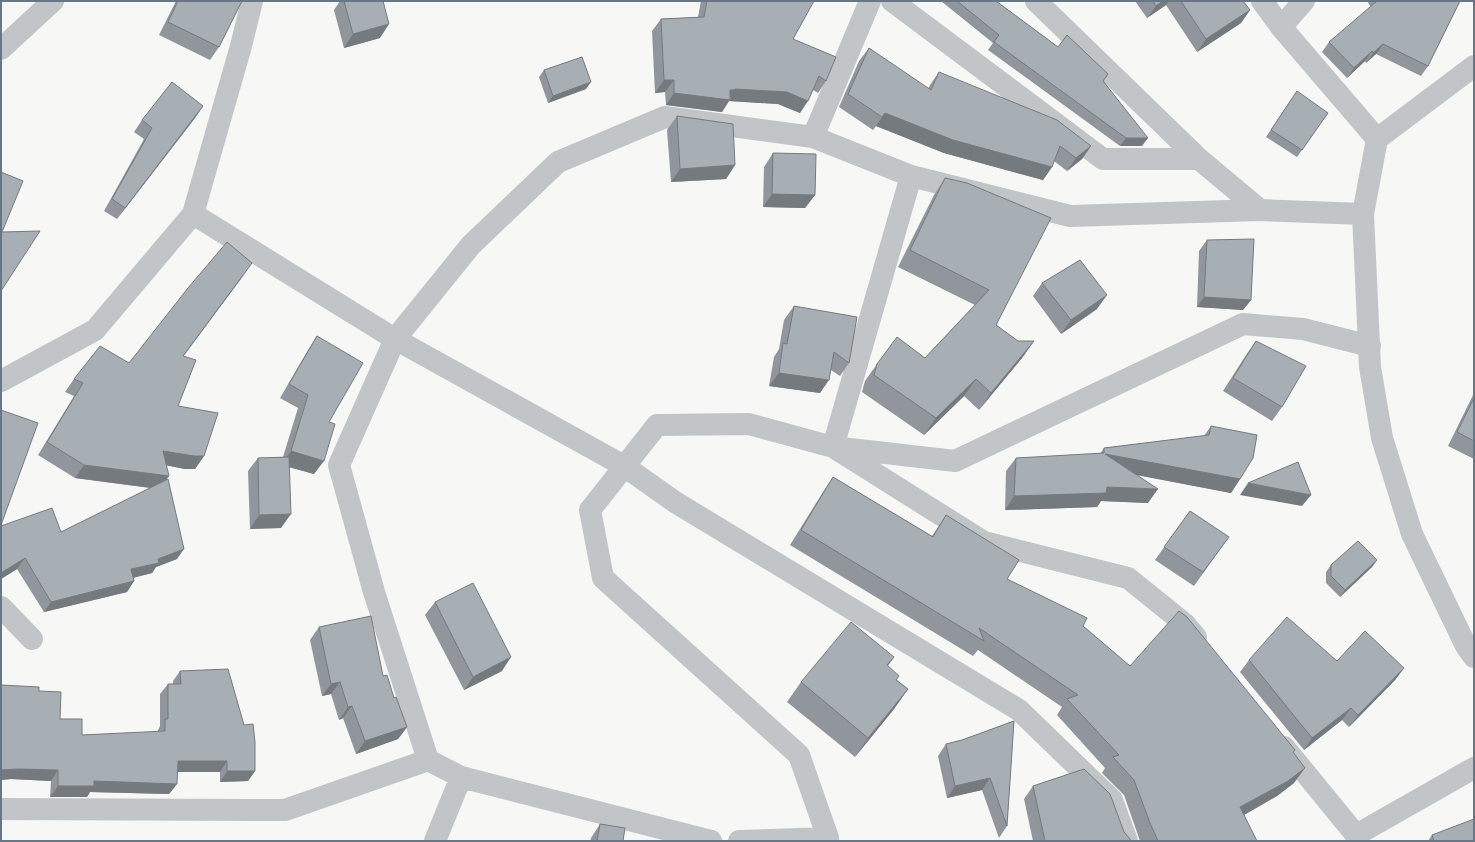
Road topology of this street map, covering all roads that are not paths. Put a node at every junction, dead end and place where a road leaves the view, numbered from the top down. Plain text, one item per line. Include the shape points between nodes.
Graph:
1 (53, 1) edge
2 (252, 1) edge
3 (870, 1) edge
4 (892, 1) edge
5 (1036, 1) edge
6 (1262, 1) edge
7 (1304, 1) edge
8 (1281, 27) junction
9 (1, 49) edge
10 (1474, 66) edge
11 (813, 137) junction
12 (1377, 139) junction
13 (1199, 159) junction
14 (911, 176) junction
15 (1260, 210) junction
16 (193, 214) junction
17 (1363, 214) junction
18 (395, 339) junction
19 (1370, 346) junction
20 (1, 380) edge
21 (833, 447) junction
22 (624, 466) junction
23 (1, 607) edge
24 (32, 639) dead end
25 (1471, 649) edge
26 (1210, 655) edge
27 (1270, 730) edge
28 (428, 760) junction
29 (1474, 768) edge
30 (461, 777) junction
31 (1, 809) edge
32 (1356, 838) edge
33 (828, 839) edge
34 (435, 841) edge
35 (711, 841) edge
36 (739, 841) edge
37 (1127, 841) edge

1 - 9 street
2 - 16 street
3 - 11 street
4 - 13 street via 1103,159
5 - 13 street
6 - 8 street
7 - 8 street
8 - 12 street
10 - 12 street
11 - 14 street
11 - 18 street via 665,117 558,162 471,245
12 - 17 street
13 - 15 street
14 - 15 street via 1070,216
14 - 21 street
15 - 17 street
16 - 18 street
16 - 20 street via 95,330
17 - 19 street
18 - 22 street
18 - 28 street via 339,464 374,592
19 - 21 street via 1303,329 1243,324 955,461
19 - 25 street via 1370,367 1382,438 1412,534
21 - 22 street via 749,424 657,425
21 - 26 street via 984,542 1128,578 1185,624
22 - 33 street via 590,510 602,578 800,755
22 - 37 street via 675,502 1019,710 1112,800
23 - 24 street
27 - 32 street
28 - 30 street
28 - 31 street via 285,810
29 - 32 street
30 - 34 street
30 - 35 street
33 - 36 street

